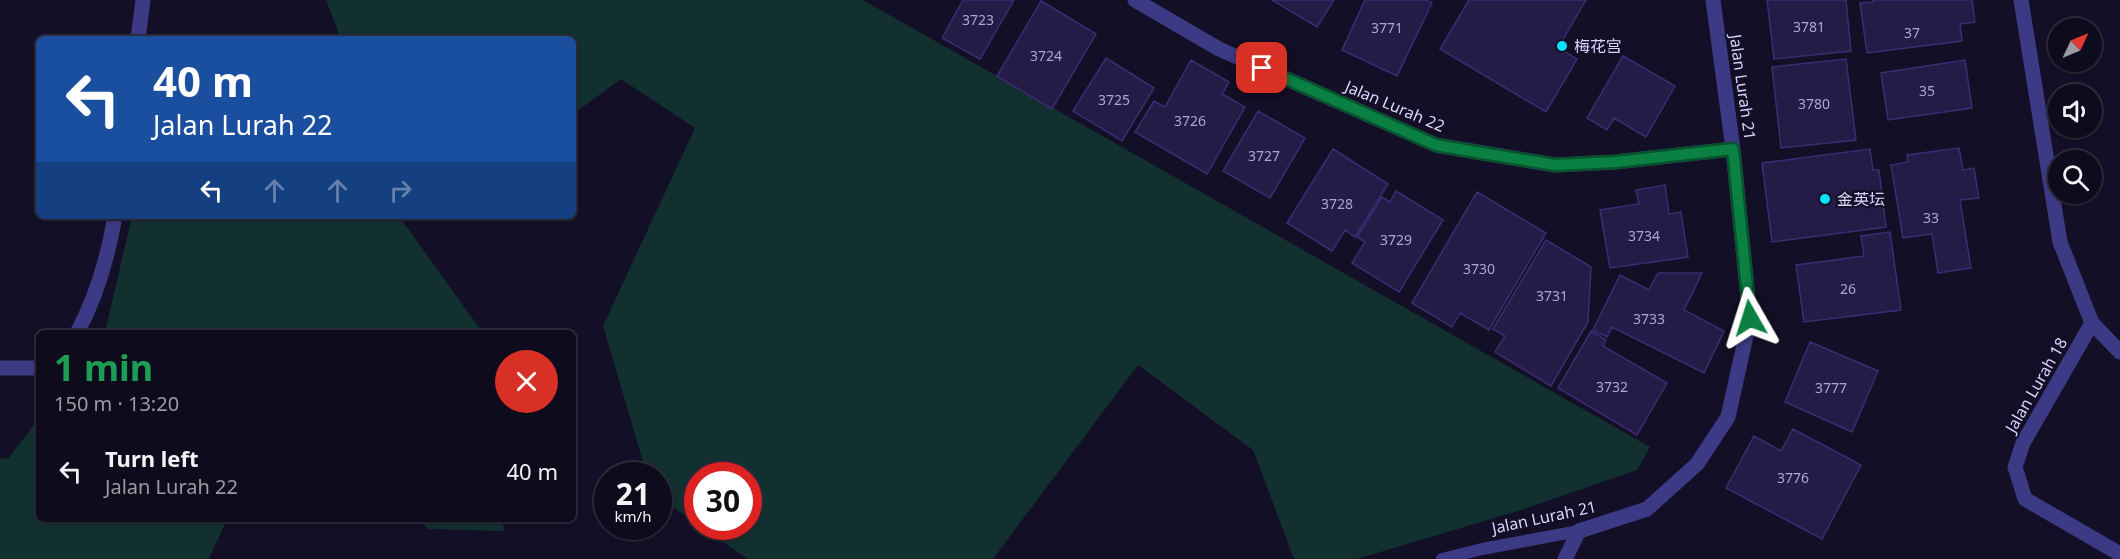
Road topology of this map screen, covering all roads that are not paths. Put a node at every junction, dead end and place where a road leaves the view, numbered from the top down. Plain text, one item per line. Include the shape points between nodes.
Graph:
1 (143, 0) edge
2 (1135, 0) edge
3 (1713, 0) edge
4 (2021, 0) edge
5 (138, 36) edge
6 (1733, 149) junction
7 (115, 219) edge
8 (2092, 323) junction
9 (78, 330) edge
10 (2120, 352) edge
11 (0, 368) edge
12 (36, 368) edge
13 (1579, 531) junction
14 (2120, 554) edge
15 (1442, 559) edge
16 (1565, 559) edge

1 - 5 street
2 - 6 street, Jalan Lurah 22 via 1219,49 1436,145 1555,165
3 - 6 street, Jalan Lurah 21
4 - 8 street via 2060,242
6 - 13 street, Jalan Lurah 21 via 1750,318 1728,417 1697,464 1647,509
7 - 9 street via 95,297
8 - 10 street
8 - 14 street, Jalan Lurah 18 via 2023,443 2015,467 2025,499
11 - 12 street
13 - 15 lane, Jalan Lurah 21
13 - 16 street

